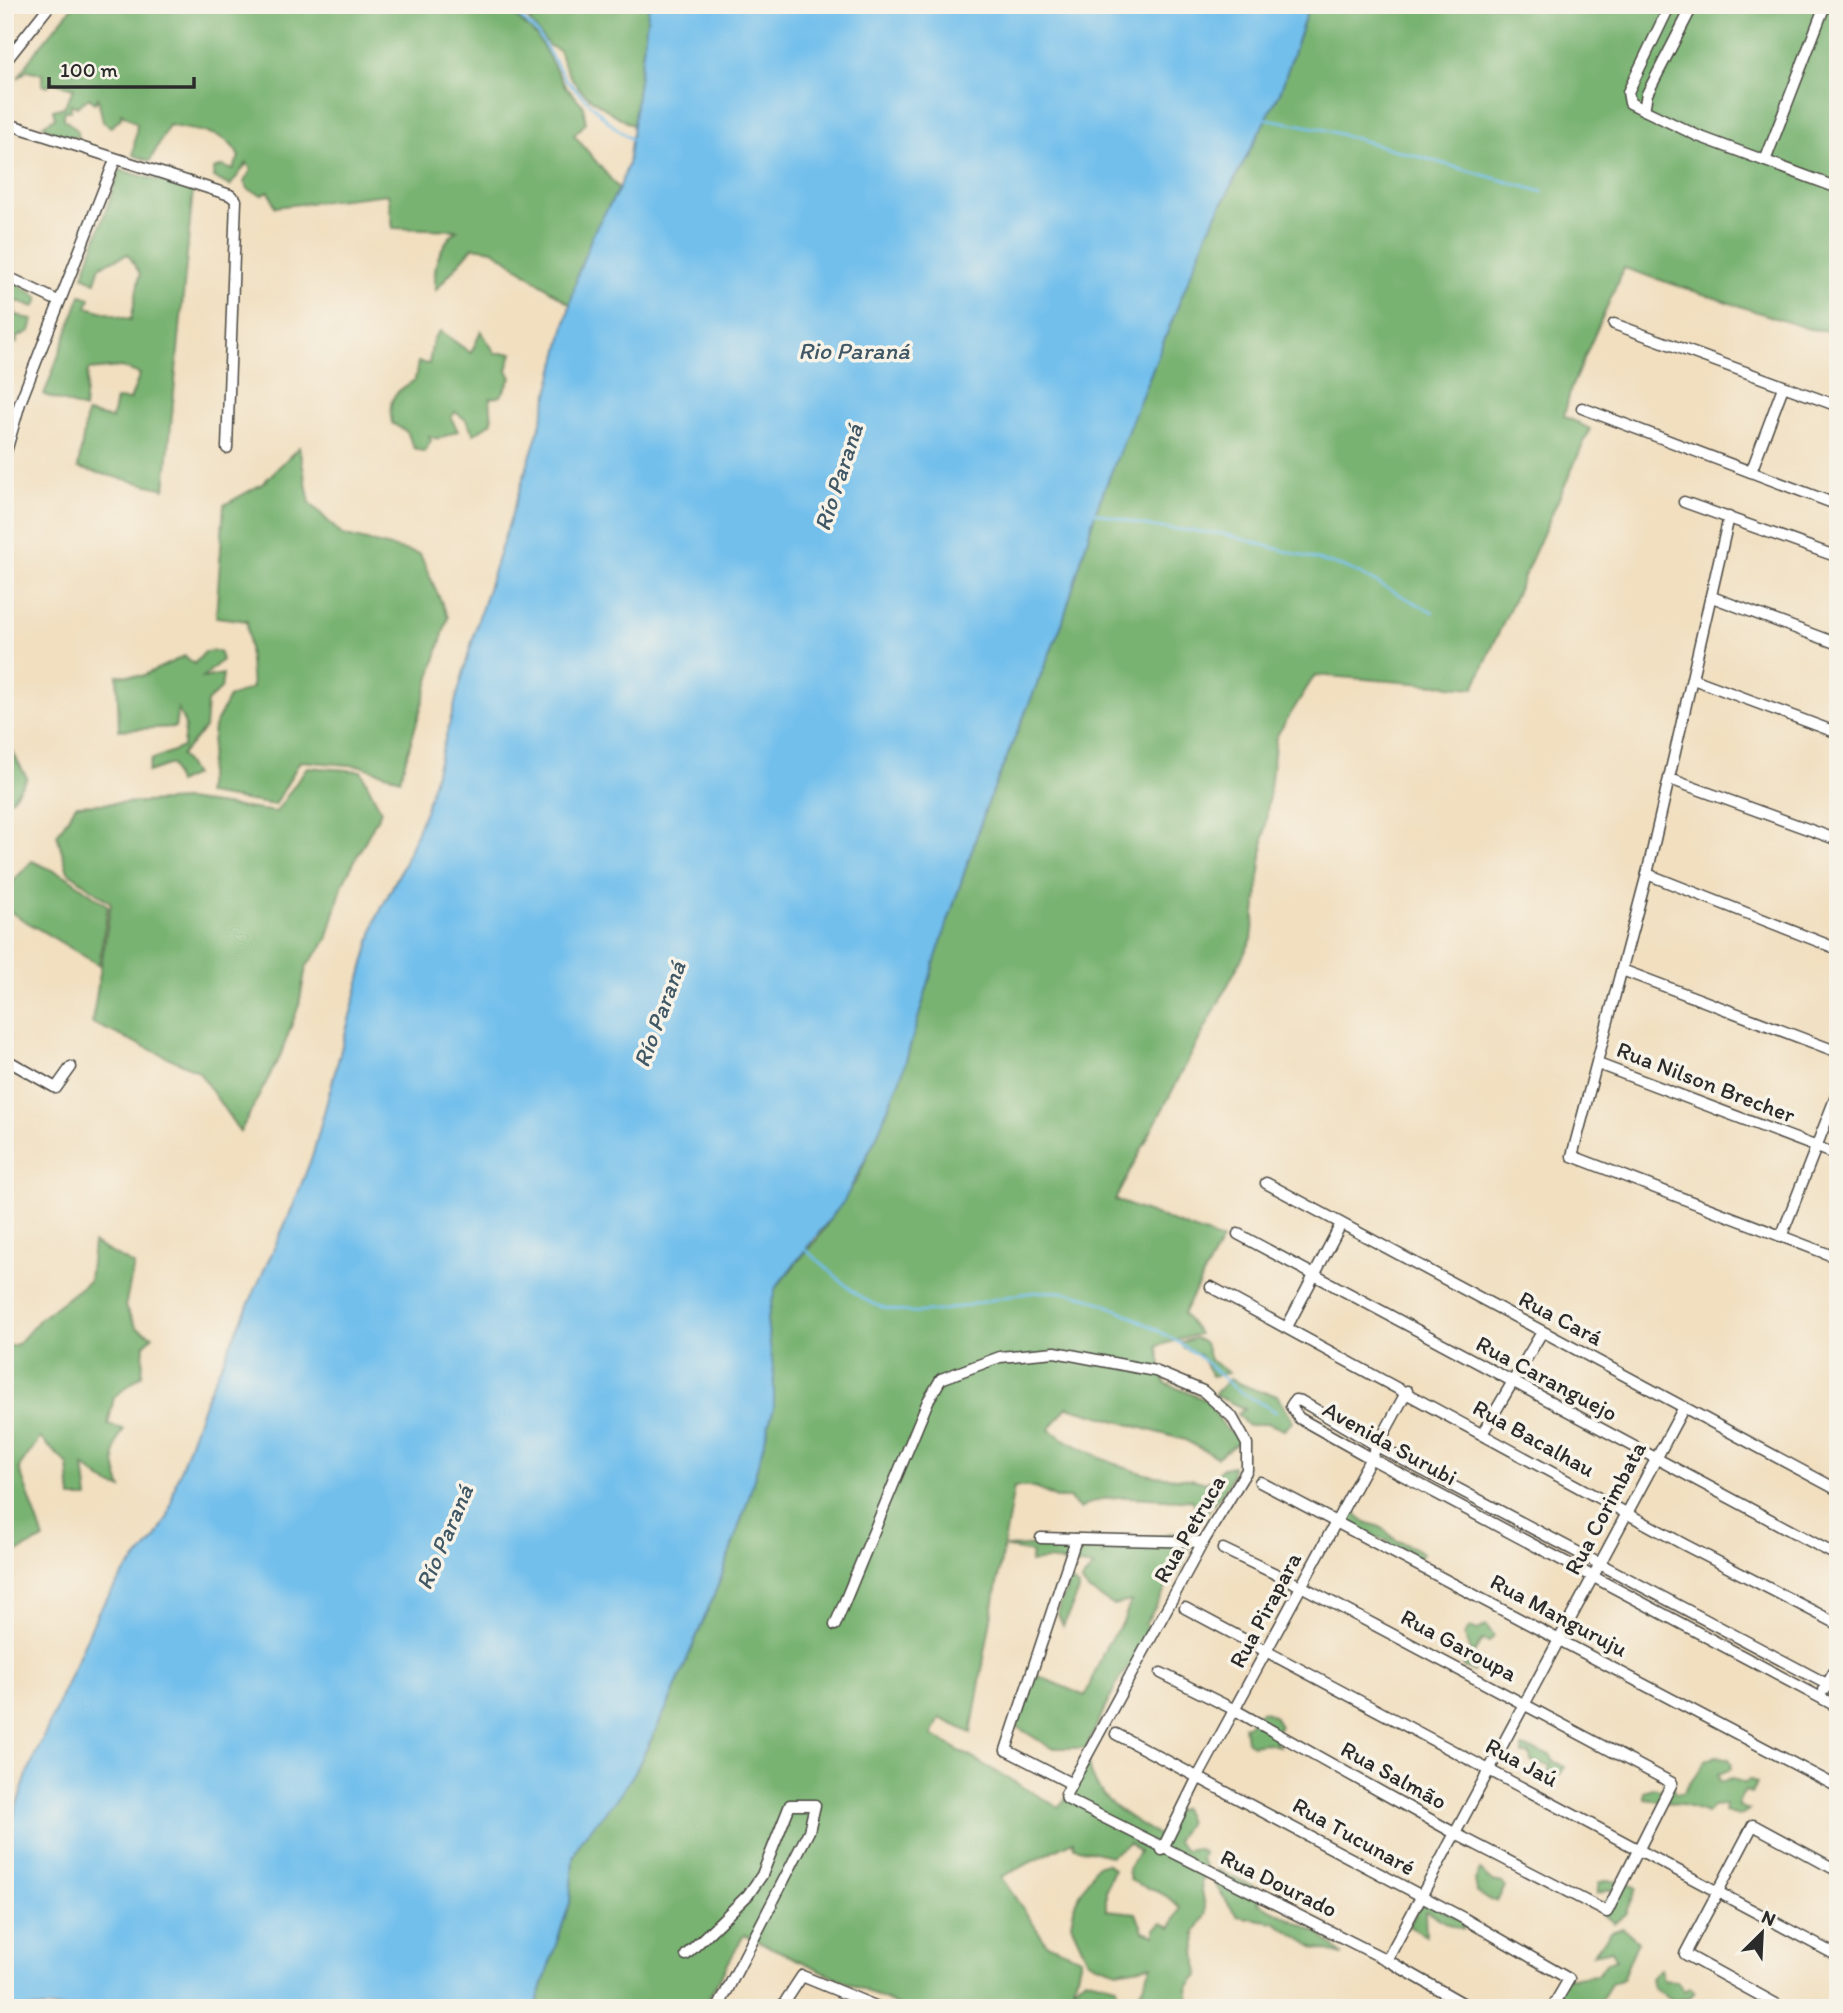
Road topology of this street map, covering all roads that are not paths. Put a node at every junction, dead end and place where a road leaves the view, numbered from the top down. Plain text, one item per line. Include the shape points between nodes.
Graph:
1 (50, 5) edge
2 (1671, 5) edge
3 (1693, 5) edge
4 (1825, 5) edge
5 (5, 62) edge
6 (1644, 110) junction
7 (5, 123) edge
8 (115, 160) junction
9 (1765, 161) junction
10 (1838, 188) edge
11 (12, 279) dead end
12 (58, 301) junction
13 (1614, 324) dead end
14 (1783, 387) junction
15 (1838, 407) edge
16 (1582, 408) dead end
17 (227, 448) dead end
18 (5, 455) edge
19 (1751, 472) junction
20 (1684, 502) dead end
21 (1838, 505) edge
22 (1729, 517) junction
23 (1838, 558) edge
24 (1712, 597) junction
25 (1838, 644) edge
26 (1693, 679) junction
27 (1838, 733) edge
28 (1670, 779) junction
29 (1838, 840) edge
30 (1647, 874) junction
31 (1838, 949) edge
32 (1622, 970) junction
33 (1838, 1052) edge
34 (5, 1059) edge
35 (1598, 1064) junction
36 (71, 1067) dead end
37 (1838, 1091) edge
38 (1816, 1146) junction
39 (1838, 1155) edge
40 (1266, 1183) dead end
41 (1341, 1224) junction
42 (1238, 1234) dead end
43 (1781, 1237) junction
44 (1838, 1258) edge
45 (1315, 1275) junction
46 (1211, 1287) dead end
47 (1287, 1327) junction
48 (1542, 1332) junction
49 (1512, 1383) junction
50 (1407, 1391) junction
51 (1684, 1406) junction
52 (1482, 1434) junction
53 (1379, 1447) junction
54 (1371, 1459) junction
55 (1655, 1459) junction
56 (1260, 1482) dead end
57 (1838, 1490) edge
58 (1627, 1513) junction
59 (1336, 1520) junction
60 (1041, 1538) dead end
61 (1076, 1539) junction
62 (1203, 1542) junction
63 (1223, 1549) dead end
64 (1838, 1556) edge
65 (1600, 1564) junction
66 (1594, 1576) junction
67 (1303, 1587) junction
68 (1185, 1608) dead end
69 (1838, 1624) edge
70 (835, 1625) dead end
71 (1559, 1638) junction
72 (1267, 1651) junction
73 (1838, 1665) edge
74 (1161, 1673) dead end
75 (1827, 1684) junction
76 (1838, 1690) edge
77 (1821, 1698) junction
78 (1525, 1704) junction
79 (1838, 1707) edge
80 (1235, 1710) junction
81 (1116, 1734) dead end
82 (1490, 1768) junction
83 (1199, 1775) junction
84 (1072, 1784) junction
85 (1838, 1787) edge
86 (1066, 1799) joint
87 (1456, 1834) junction
88 (1638, 1848) junction
89 (1162, 1850) junction
90 (1838, 1871) edge
91 (1718, 1892) junction
92 (1421, 1897) junction
93 (686, 1955) dead end
94 (1838, 1956) edge
95 (1387, 1960) junction
96 (718, 2008) edge
97 (781, 2008) edge
98 (880, 2008) edge
99 (1471, 2008) edge
100 (1552, 2008) edge
101 (1783, 2008) edge

1 - 5 street
2 - 6 street via 1628,92 1630,103
3 - 6 street via 1647,94
4 - 9 street
6 - 9 street
7 - 8 street
8 - 12 street
8 - 17 street via 236,200
9 - 10 street
11 - 12 street
12 - 18 street
13 - 14 street
14 - 15 street
14 - 19 street
16 - 19 street
19 - 21 street
20 - 22 street
22 - 23 street
22 - 24 street
24 - 25 street
24 - 26 street
26 - 27 street
26 - 28 street
28 - 29 street
28 - 30 street
30 - 31 street
30 - 32 street
32 - 33 street
32 - 35 street
34 - 36 street via 55,1088
35 - 38 street, Rua Nilson Brecher
35 - 43 street via 1572,1156
37 - 38 street
38 - 39 street, Rua Nilson Brecher
38 - 43 street
40 - 41 street, Rua Cará
41 - 45 street
41 - 48 street, Rua Cará
42 - 45 street, Rua Caranguejo
43 - 44 street
45 - 47 street
45 - 49 street, Rua Caranguejo
46 - 47 street, Rua Bacalhau
47 - 50 street, Rua Bacalhau
48 - 49 street
48 - 51 street, Rua Cará
49 - 52 street
49 - 55 street, Rua Caranguejo
50 - 52 street, Rua Bacalhau
50 - 53 street, Rua Pirapara
51 - 55 street, Rua Corimbata
51 - 57 street, Rua Cará
52 - 58 street, Rua Bacalhau
53 - 54 street, Rua Pirapara
53 - 54 street, Avenida Surubi via 1301,1401 1295,1400 1291,1406 1299,1418
53 - 65 street, Avenida Surubi
54 - 59 street, Rua Pirapara
54 - 66 street, Avenida Surubi
55 - 58 street, Rua Corimbata
55 - 64 street, Rua Caranguejo
56 - 59 street, Rua Manguruju
58 - 65 street, Rua Corimbata
58 - 69 street, Rua Bacalhau
59 - 67 street, Rua Pirapara
59 - 71 street, Rua Manguruju
60 - 61 street
61 - 62 street
61 - 84 street via 1006,1750
62 - 70 street, Rua Petruca via 1247,1470 1247,1444 1232,1418 1203,1391 1155,1370 1055,1352 1000,1357 941,1379
62 - 84 street, Rua Petruca
63 - 67 street, Rua Garoupa
65 - 66 street, Rua Corimbata
65 - 75 street, Avenida Surubi
66 - 71 street, Rua Corimbata
66 - 77 street, Avenida Surubi
67 - 72 street, Rua Pirapara
67 - 78 street, Rua Garoupa
68 - 72 street, Rua Jaú
71 - 78 street, Rua Corimbata
71 - 85 street, Rua Manguruju
72 - 80 street, Rua Pirapara
72 - 82 street, Rua Jaú
73 - 75 street
74 - 80 street, Rua Salmão
75 - 76 street, Avenida Surubi
75 - 77 street
77 - 79 street, Avenida Surubi
78 - 82 street, Rua Corimbata
78 - 88 street, Rua Garoupa via 1672,1783
80 - 83 street, Rua Pirapara
80 - 87 street, Rua Salmão
81 - 83 street, Rua Tucunaré
82 - 87 street, Rua Corimbata
82 - 88 street, Rua Jaú
83 - 89 street, Rua Pirapara
83 - 92 street, Rua Tucunaré
84 - 86 street, Rua Petruca
86 - 89 street, Rua Dourado
87 - 88 street, Rua Salmão via 1607,1912
87 - 92 street, Rua Corimbata
88 - 91 street, Rua Jaú
89 - 95 street, Rua Dourado
90 - 91 street via 1753,1825
91 - 94 street, Rua Jaú
91 - 101 street via 1685,1954
92 - 95 street, Rua Corimbata
92 - 100 street, Rua Tucunaré via 1569,1979
93 - 96 street via 762,1875 790,1805 815,1805 809,1831
95 - 99 street, Rua Dourado
97 - 98 street via 802,1976

